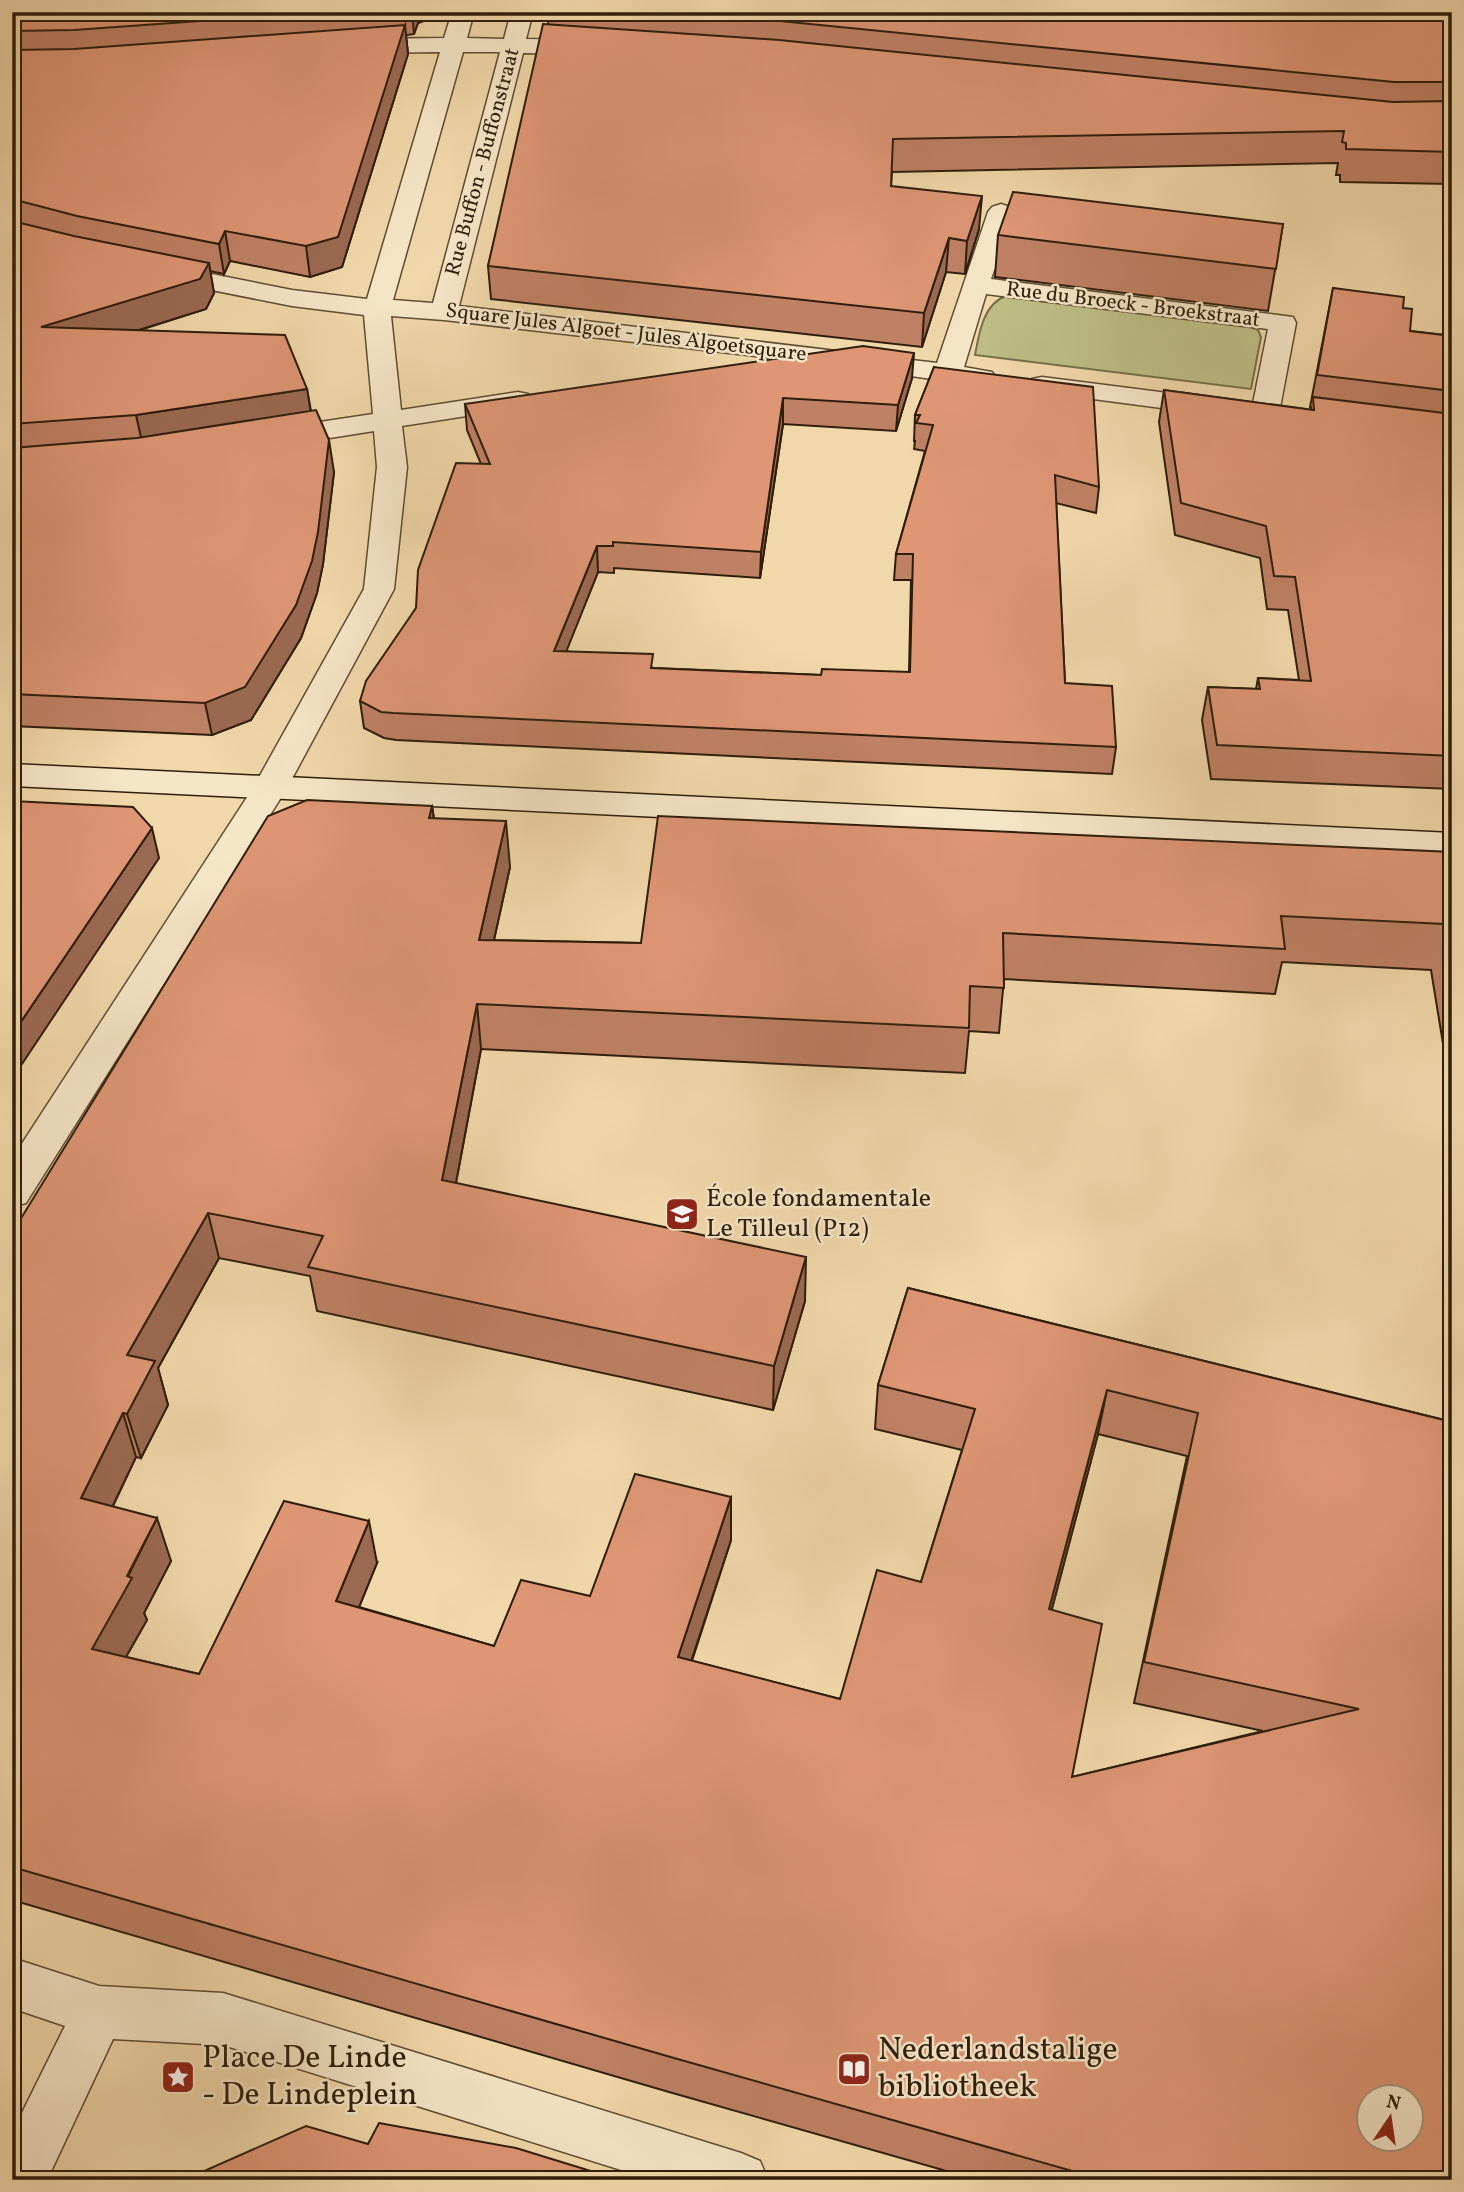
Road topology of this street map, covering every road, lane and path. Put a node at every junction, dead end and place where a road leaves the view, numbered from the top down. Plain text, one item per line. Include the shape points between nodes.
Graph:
1 (463, 12) edge
2 (522, 12) edge
3 (453, 44) junction
4 (514, 44) junction
5 (334, 48) edge
6 (615, 49) edge
7 (1001, 212) dead end
8 (134, 266) edge
9 (976, 285) junction
10 (377, 309) junction
11 (444, 312) junction
12 (825, 356) junction
13 (719, 371) edge
14 (948, 373) junction
15 (546, 396) edge
16 (387, 420) junction
17 (247, 442) edge
18 (12, 775) edge
19 (270, 788) junction
20 (1452, 844) edge
21 (12, 1192) edge
22 (12, 1983) edge
23 (99, 2011) junction
24 (18, 2180) edge
25 (741, 2180) edge

1 - 3 street
2 - 4 street, Rue Buffon - Buffonstraat
3 - 4 street
3 - 5 street
3 - 10 street
4 - 6 street
4 - 11 street, Rue Buffon - Buffonstraat
7 - 9 street, Rue du Broeck - Broekstraat
8 - 10 street, Square Jules Algoet - Jules Algoetsquare via 292,298
9 - 14 street, Rue du Broeck - Broekstraat
9 - 14 street, Rue du Broeck - Broekstraat via 1283,323 1279,415
10 - 11 street, Square Jules Algoet - Jules Algoetsquare
10 - 16 street
11 - 12 street, Square Jules Algoet - Jules Algoetsquare
12 - 13 street, Square Jules Algoet - Jules Algoetsquare
12 - 14 street, Rue du Broeck - Broekstraat
15 - 16 street
16 - 17 street
16 - 19 street via 392,467 379,589
18 - 19 street
19 - 20 street
19 - 21 street
22 - 23 street
23 - 24 street
23 - 25 street via 223,2019

